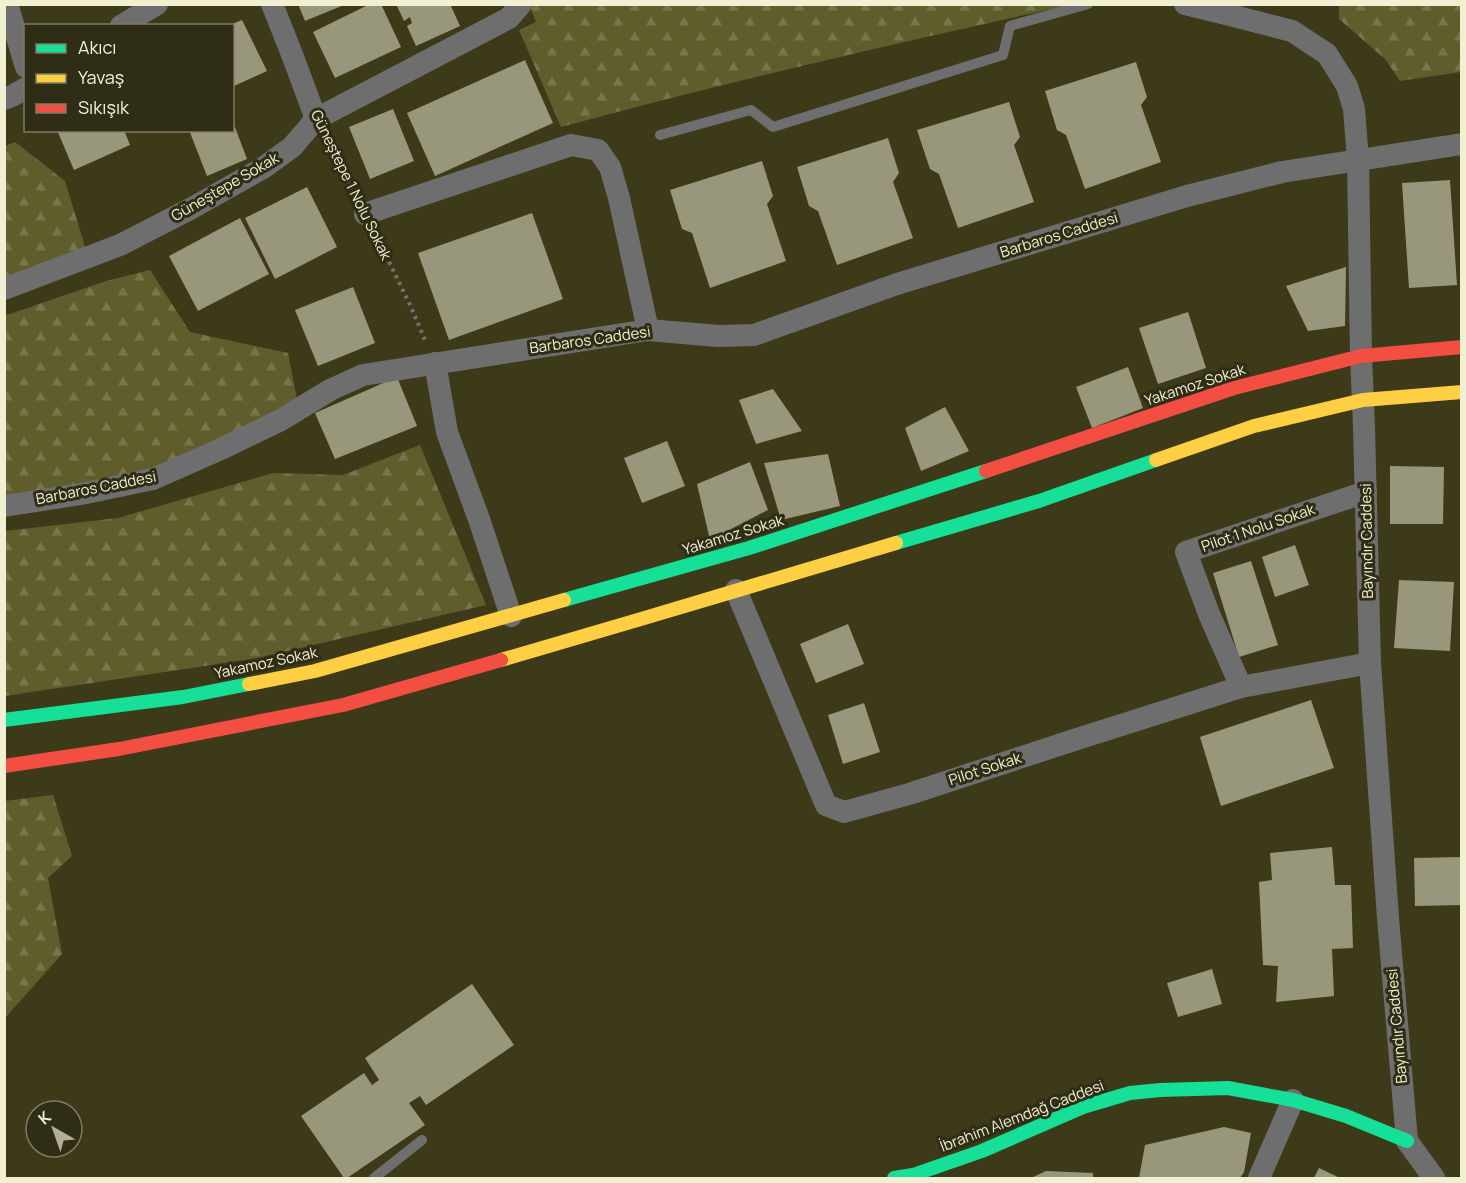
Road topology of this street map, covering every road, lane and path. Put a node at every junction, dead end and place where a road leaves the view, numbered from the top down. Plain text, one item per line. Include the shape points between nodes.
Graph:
1 (7, 4) edge
2 (157, 4) edge
3 (272, 4) edge
4 (521, 4) edge
5 (1088, 4) edge
6 (1185, 4) edge
7 (124, 24) edge
8 (24, 60) edge
9 (24, 89) edge
10 (4, 99) edge
11 (316, 119) junction
12 (660, 135) dead end
13 (1461, 144) edge
14 (1358, 160) junction
15 (365, 214) junction
16 (4, 289) edge
17 (648, 330) junction
18 (1461, 346) edge
19 (1361, 356) junction
20 (435, 363) junction
21 (1461, 392) edge
22 (1363, 400) junction
23 (1366, 492) junction
24 (4, 506) edge
25 (736, 591) junction
26 (512, 616) junction
27 (1370, 663) junction
28 (1241, 687) junction
29 (4, 720) edge
30 (4, 766) edge
31 (1293, 1100) junction
32 (422, 1140) dead end
33 (1407, 1141) junction
34 (374, 1179) edge
35 (894, 1179) edge
36 (1259, 1179) edge
37 (1434, 1179) edge

1 - 8 street
2 - 7 street
3 - 11 street, Güneştepe 1 Nolu Sokak
4 - 11 street, Güneştepe Sokak via 509,18
5 - 12 lane via 1010,26 1003,55 773,127 750,110
6 - 14 street, Bayındır Caddesi via 1292,31 1327,54 1347,86 1354,109
9 - 10 street
11 - 15 path, Güneştepe 1 Nolu Sokak
11 - 16 street, Güneştepe Sokak via 292,147 263,168 192,208 120,245
13 - 14 street, Barbaros Caddesi
14 - 17 street, Barbaros Caddesi via 1282,172 1187,196 897,284 754,335
14 - 19 street, Bayındır Caddesi
15 - 17 street via 571,145 598,150 610,168 619,198
15 - 20 path, Güneştepe 1 Nolu Sokak
17 - 20 street, Barbaros Caddesi
18 - 19 main road, Yakamoz Sokak
19 - 22 street, Bayındır Caddesi
19 - 26 main road, Yakamoz Sokak via 1234,388 749,548
20 - 24 street, Barbaros Caddesi via 363,375 280,420 153,479
20 - 26 street via 447,432
21 - 22 main road
22 - 23 street, Bayındır Caddesi
22 - 25 main road via 1254,426 1039,501
23 - 27 street, Bayındır Caddesi
23 - 28 street, Pilot 1 Nolu Sokak via 1185,552
25 - 28 street, Pilot Sokak via 826,805 844,812
25 - 30 main road via 342,705 119,749
26 - 29 main road, Yakamoz Sokak via 315,671 183,697
27 - 28 street, Pilot Sokak
27 - 33 street, Bayındır Caddesi
31 - 33 main road, İbrahim Alemdağ Caddesi
31 - 35 main road, İbrahim Alemdağ Caddesi via 1228,1088 1130,1093
31 - 36 street
32 - 34 lane
33 - 37 street

